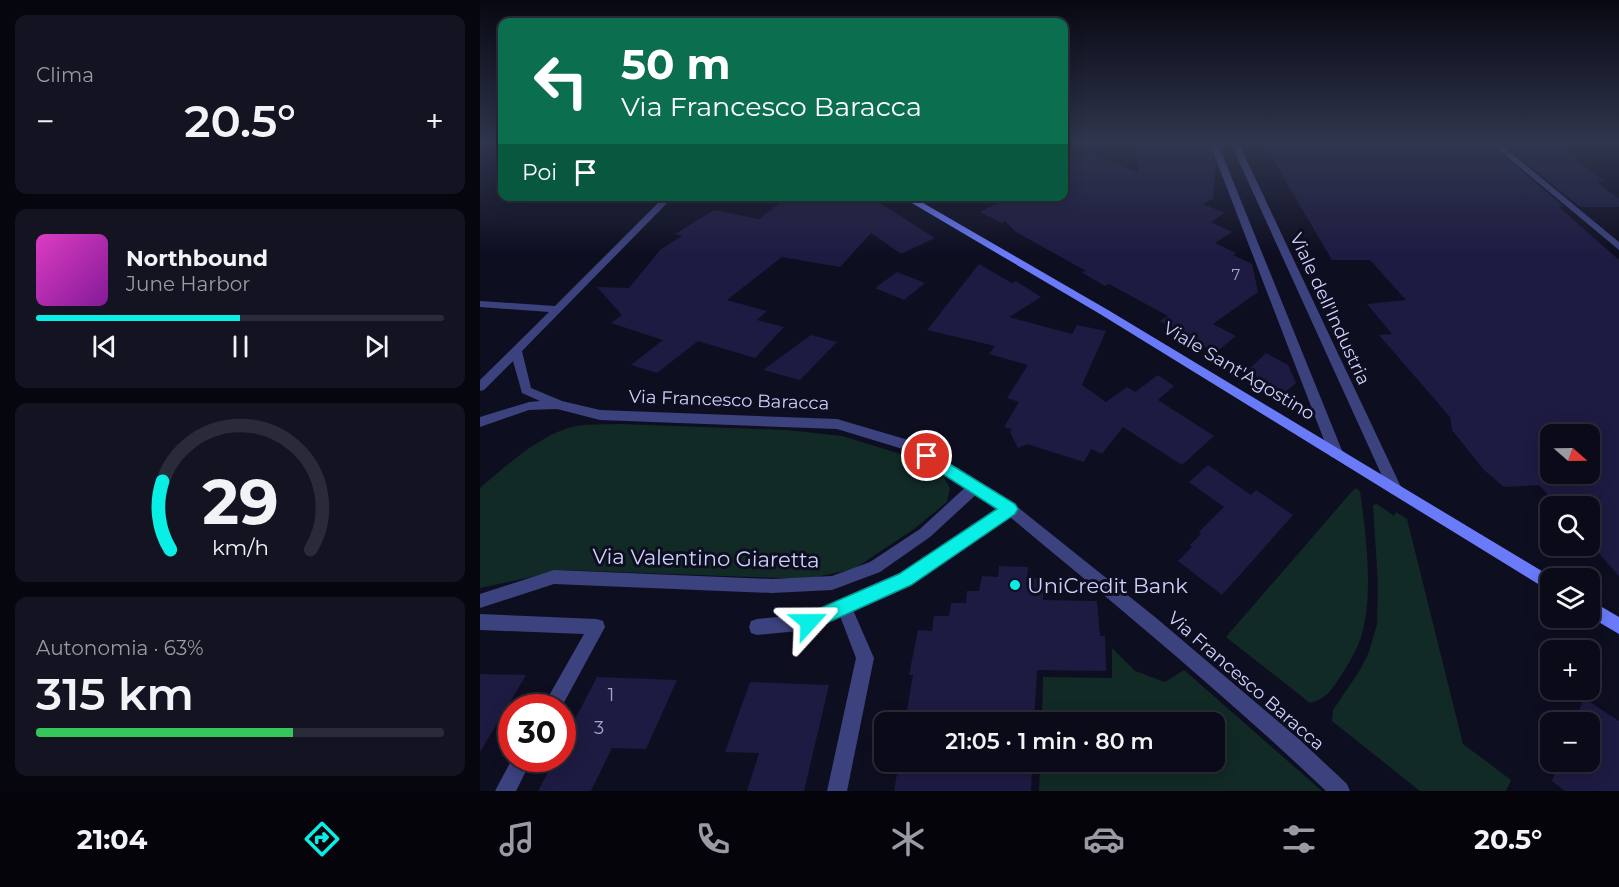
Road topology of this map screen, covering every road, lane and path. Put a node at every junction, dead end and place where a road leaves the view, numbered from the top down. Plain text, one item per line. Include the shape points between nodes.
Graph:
1 (1229, 181) edge
2 (1252, 181) edge
3 (1541, 181) edge
4 (665, 201) edge
5 (913, 201) edge
6 (1619, 247) edge
7 (480, 304) edge
8 (555, 309) junction
9 (516, 350) junction
10 (480, 387) edge
11 (559, 405) junction
12 (480, 422) edge
13 (1336, 453) junction
14 (975, 487) junction
15 (1395, 489) junction
16 (1010, 509) junction
17 (1540, 578) edge
18 (480, 601) edge
19 (844, 607) junction
20 (1600, 614) edge
21 (480, 622) edge
22 (1619, 626) edge
23 (757, 627) dead end
24 (559, 694) edge
25 (515, 772) edge
26 (504, 791) edge
27 (837, 791) edge
28 (1340, 791) edge

1 - 13 street
2 - 15 street, Viale dell'Industria
3 - 6 street
4 - 8 street
5 - 13 main road, Viale Sant'Agostino
7 - 8 street
8 - 9 street
9 - 10 street
9 - 11 street, Via Francesco Baracca via 526,390
11 - 12 street via 529,406
11 - 14 street, Via Francesco Baracca via 600,415 837,424 910,446
13 - 15 main road, Viale Sant'Agostino
14 - 16 street, Via Francesco Baracca
14 - 18 street, Via Valentino Giaretta via 925,533 875,567 832,583 772,586 554,577
15 - 17 main road, Viale Sant'Agostino
16 - 19 street via 905,580
16 - 28 street, Via Francesco Baracca via 1149,623
19 - 23 street via 809,622
19 - 27 street via 865,658
20 - 22 main road
21 - 24 street via 597,627
25 - 26 street

